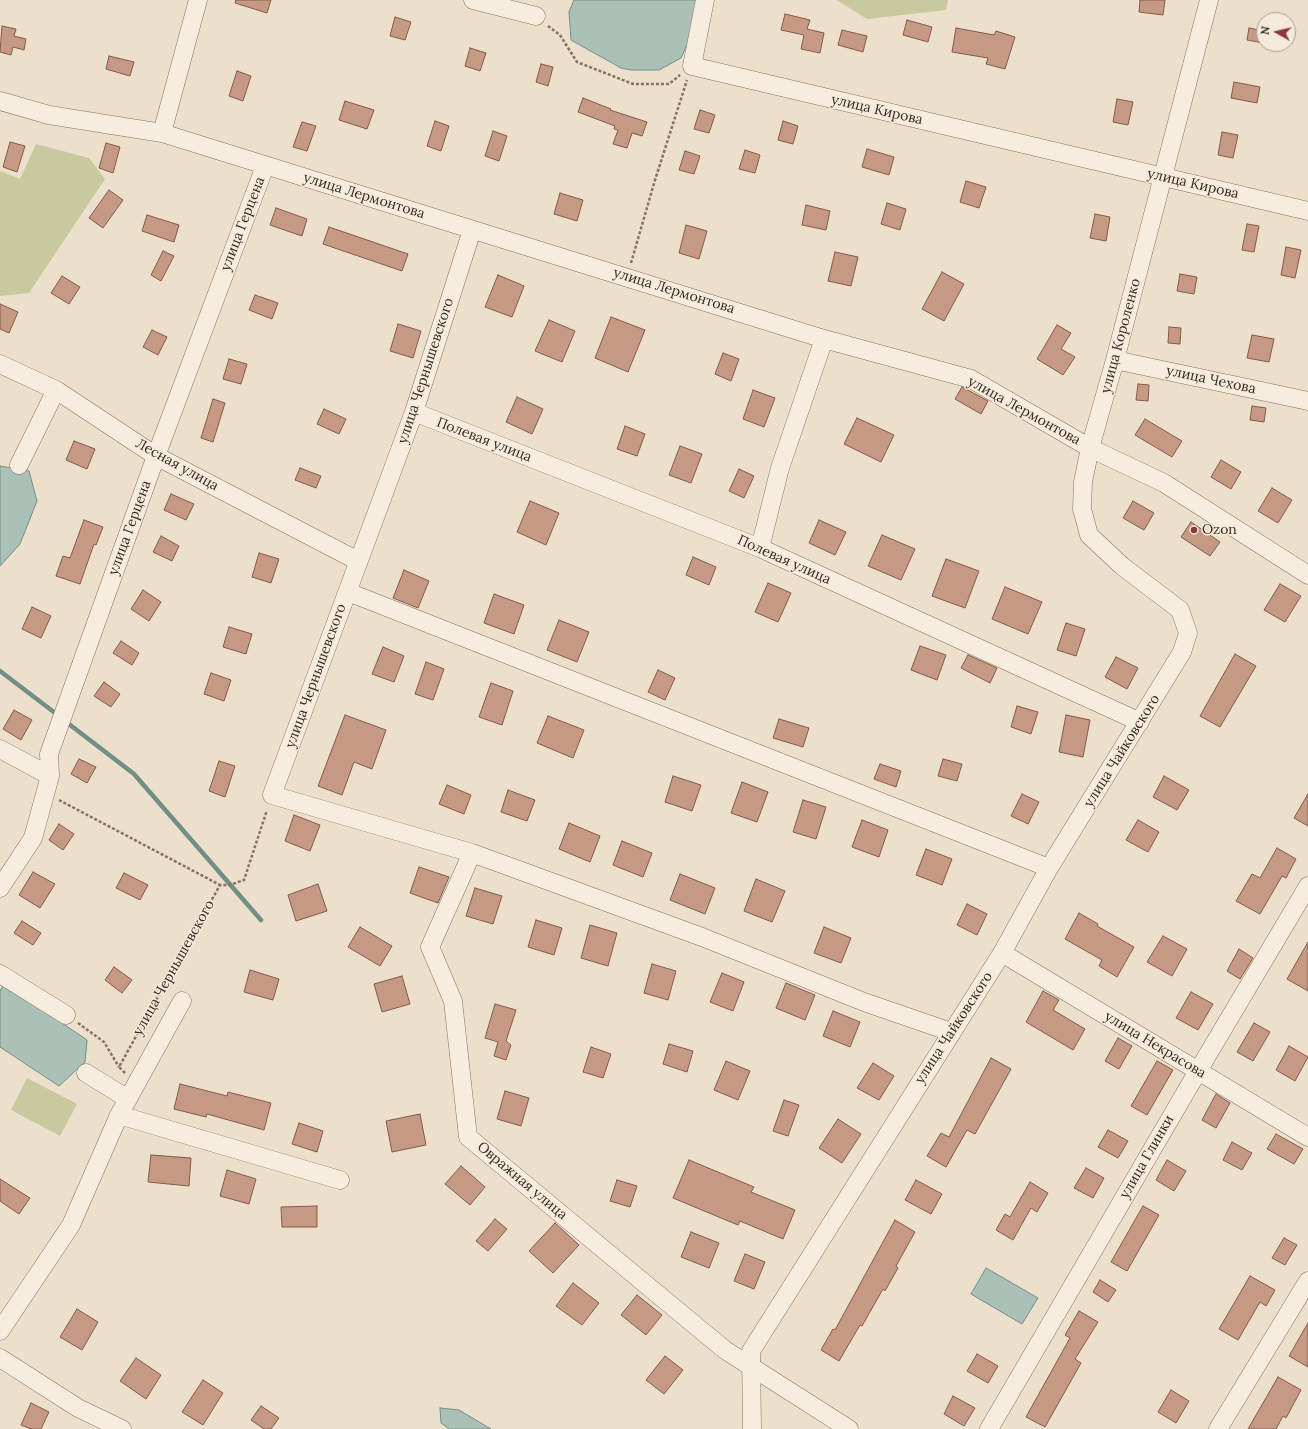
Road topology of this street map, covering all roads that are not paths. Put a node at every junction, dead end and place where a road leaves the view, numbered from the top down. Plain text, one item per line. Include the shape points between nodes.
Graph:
1 (198, 0) edge
2 (473, 0) edge
3 (705, 0) edge
4 (1209, 0) edge
5 (536, 16) road end
6 (0, 101) edge
7 (162, 133) junction
8 (265, 166) junction
9 (1162, 177) junction
10 (1308, 211) edge
11 (472, 230) junction
12 (824, 339) junction
13 (1115, 360) junction
14 (0, 364) edge
15 (56, 390) junction
16 (1308, 401) edge
17 (418, 414) junction
18 (1090, 448) junction
19 (156, 456) junction
20 (19, 465) dead end
21 (1082, 509) junction
22 (1081, 538) dead end
23 (760, 548) junction
24 (358, 561) junction
25 (1308, 575) edge
26 (348, 592) junction
27 (1188, 633) joint
28 (1140, 722) junction
29 (0, 749) edge
30 (48, 785) junction
31 (472, 853) junction
32 (1049, 868) junction
33 (1308, 886) edge
34 (0, 888) edge
35 (1002, 953) junction
36 (0, 974) edge
37 (182, 1001) dead end
38 (66, 1015) road end
39 (951, 1032) junction
40 (1198, 1071) junction
41 (86, 1073) dead end
42 (132, 1091) junction
43 (119, 1115) junction
44 (1308, 1137) edge
45 (340, 1180) dead end
46 (1308, 1281) edge
47 (0, 1331) edge
48 (0, 1358) edge
49 (752, 1368) junction
50 (122, 1429) edge
51 (752, 1429) edge
52 (849, 1429) edge
53 (989, 1429) edge
54 (1218, 1429) edge

1 - 7 street
2 - 5 street
3 - 9 street, улица Кирова via 692,66
4 - 9 street, улица Короленко
6 - 7 street, улица Лермонтова via 50,115
7 - 8 street, улица Лермонтова
8 - 11 street, улица Лермонтова
8 - 19 street, улица Герцена
9 - 10 street, улица Кирова
9 - 13 street, улица Короленко
11 - 12 street, улица Лермонтова
11 - 17 street, улица Чернышевского
12 - 18 street, улица Лермонтова via 971,379
12 - 23 street via 780,468
13 - 16 street, улица Чехова
13 - 18 street, улица Короленко
14 - 15 street, Лесная улица
15 - 19 street, Лесная улица
15 - 20 street
17 - 23 street, Полевая улица
17 - 24 street, улица Чернышевского
18 - 21 street, улица Короленко via 1083,482
18 - 25 street, улица Лермонтова via 1164,483
19 - 24 street, Лесная улица
19 - 30 street, улица Герцена via 49,754
21 - 22 street
21 - 27 street, улица Короленко via 1089,535 1122,566 1180,610
23 - 28 street, Полевая улица
24 - 26 street, улица Чернышевского
26 - 31 street, улица Чернышевского via 272,795
26 - 32 street
27 - 28 street, улица Чайковского via 1182,652
28 - 32 street, улица Чайковского
29 - 30 street
30 - 34 street, улица Герцена via 33,838
31 - 39 street via 702,937 864,1002
31 - 49 street, Овражная улица via 430,947 453,1001 468,1137 725,1350
32 - 35 street, улица Чайковского
33 - 40 street, улица Глинки
35 - 39 street, улица Чайковского
35 - 40 street, улица Некрасова
36 - 38 street
37 - 42 street, улица Чернышевского
39 - 49 street, улица Чайковского via 751,1351
40 - 44 street, улица Некрасова
40 - 53 street, улица Глинки
41 - 42 street
42 - 43 street, улица Чернышевского
43 - 45 street
43 - 47 street, улица Чернышевского via 71,1225
46 - 54 street
48 - 50 street via 78,1408
49 - 51 street, улица Чайковского
49 - 52 street, Овражная улица

